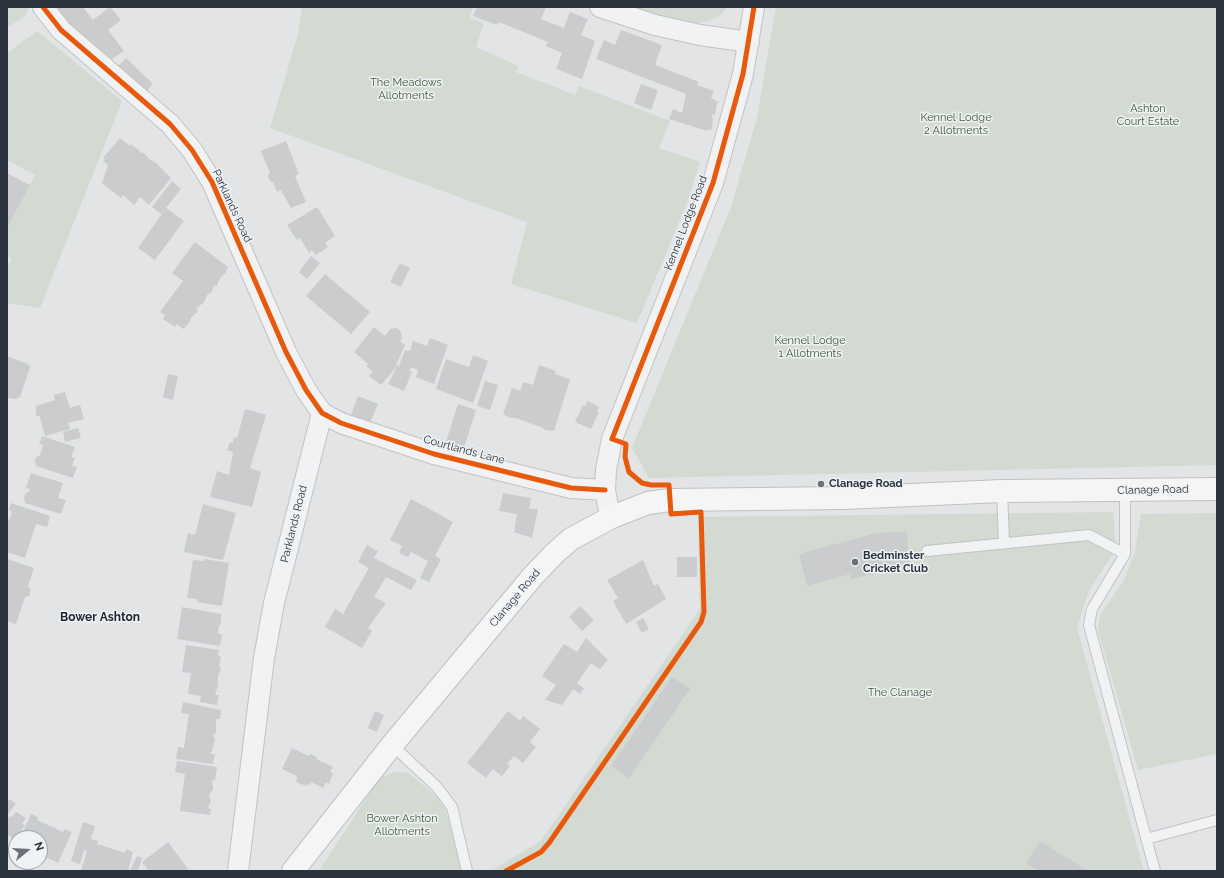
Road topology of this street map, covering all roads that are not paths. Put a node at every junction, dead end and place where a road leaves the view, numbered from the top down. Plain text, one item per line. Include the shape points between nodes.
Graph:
1 (43, 7) edge
2 (600, 7) edge
3 (754, 7) edge
4 (749, 42) junction
5 (322, 413) junction
6 (1217, 489) edge
7 (605, 490) junction
8 (1125, 490) junction
9 (1002, 491) junction
10 (612, 516) junction
11 (1004, 544) junction
12 (927, 551) dead end
13 (1125, 554) junction
14 (392, 745) junction
15 (1217, 820) edge
16 (1146, 840) junction
17 (238, 871) edge
18 (293, 871) edge
19 (467, 871) edge
20 (1155, 871) edge

1 - 5 street, Parklands Road via 61,30 170,124 192,150 212,182 286,352 306,390
2 - 4 street via 655,25
3 - 4 street, Kennel Lodge Road
4 - 7 street, Kennel Lodge Road via 743,74 713,183 612,439
5 - 7 street, Courtlands Lane via 341,423 434,454 571,488
5 - 17 street, Parklands Road via 274,603 264,658
6 - 8 main road, Clanage Road
7 - 10 street, Kennel Lodge Road
8 - 9 main road, Clanage Road
8 - 13 lane
9 - 10 main road, Clanage Road via 843,498 670,500 648,503
9 - 11 lane
10 - 14 main road, Clanage Road via 571,539 555,553
11 - 12 lane
11 - 13 lane via 1089,535
13 - 16 lane via 1092,609 1089,625
14 - 18 main road, Clanage Road
14 - 19 lane via 437,787 452,807
15 - 16 lane
16 - 20 lane

